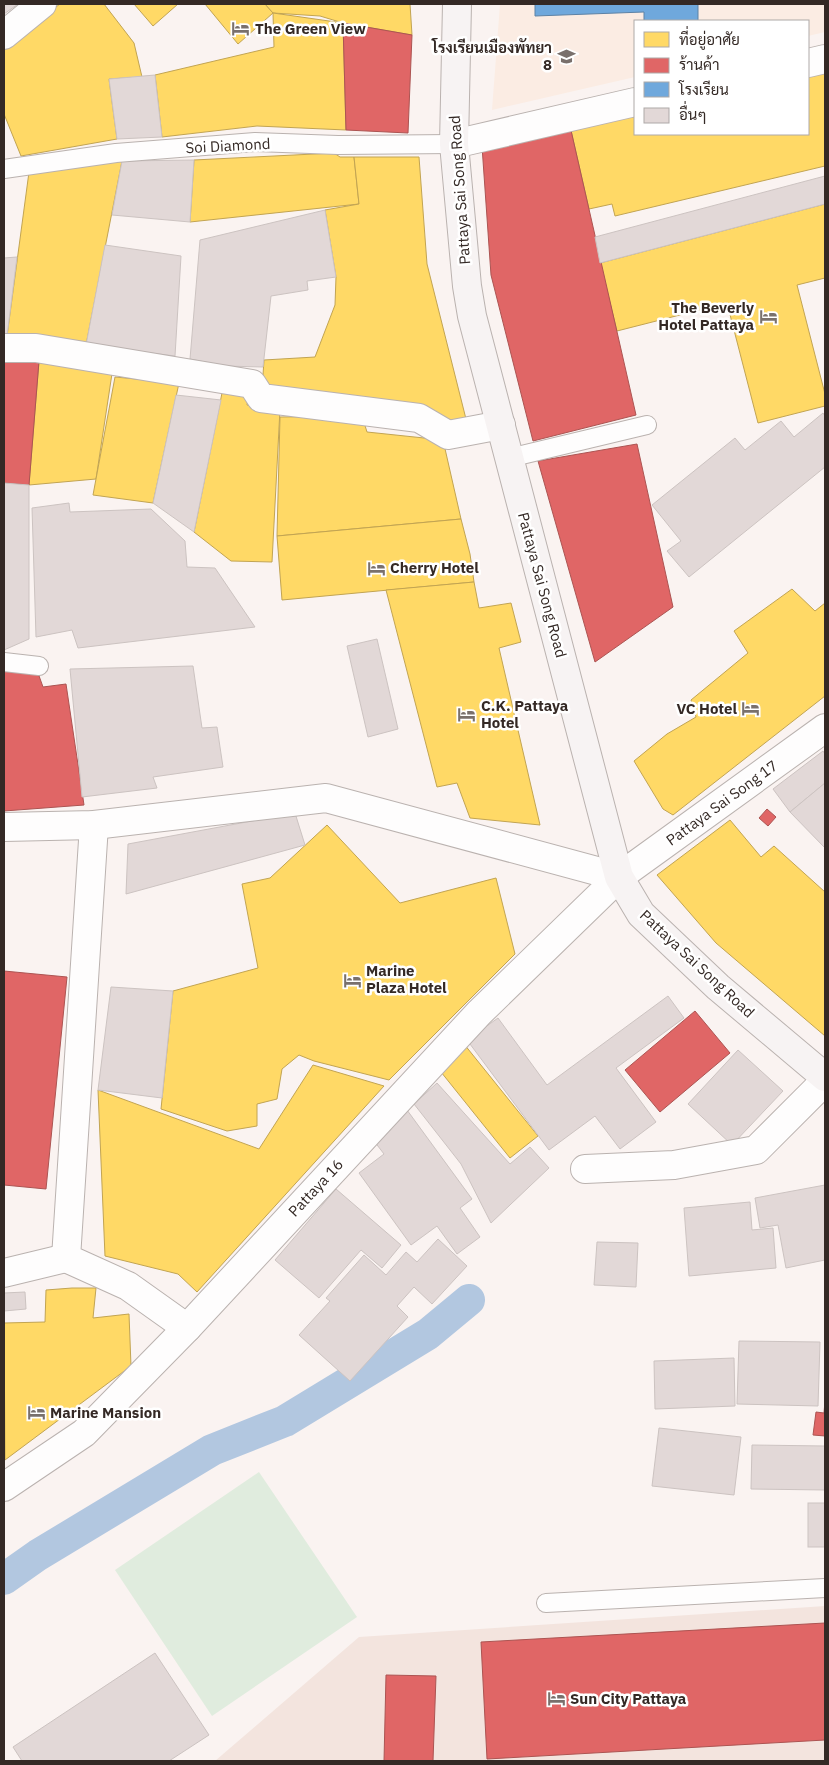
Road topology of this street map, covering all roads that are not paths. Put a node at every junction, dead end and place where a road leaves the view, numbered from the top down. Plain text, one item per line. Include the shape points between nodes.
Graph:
1 (42, 4) edge
2 (457, 4) edge
3 (4, 35) edge
4 (825, 59) edge
5 (809, 63) edge
6 (634, 102) edge
7 (454, 144) junction
8 (4, 168) edge
9 (4, 348) edge
10 (647, 424) dead end
11 (501, 425) junction
12 (509, 458) junction
13 (4, 662) edge
14 (40, 666) dead end
15 (825, 728) edge
16 (94, 825) junction
17 (4, 827) edge
18 (618, 877) junction
19 (825, 1077) edge
20 (825, 1081) edge
21 (585, 1169) dead end
22 (66, 1258) junction
23 (4, 1273) edge
24 (187, 1328) junction
25 (4, 1487) edge
26 (825, 1588) edge
27 (546, 1603) dead end

1 - 3 street
2 - 7 main road, Pattaya Sai Song Road
4 - 5 street
6 - 7 street
7 - 8 lane, Soi Diamond via 255,142 116,153
7 - 11 main road, Pattaya Sai Song Road via 472,316
9 - 11 street via 36,348 252,384 261,398 419,418 448,435
10 - 12 lane
11 - 12 main road, Pattaya Sai Song Road
12 - 18 main road, Pattaya Sai Song Road
13 - 14 lane
15 - 18 street, Pattaya Sai Song 17
16 - 17 street
16 - 18 street via 326,798
16 - 22 street
18 - 19 main road, Pattaya Sai Song Road via 641,914 718,987
18 - 24 street, Pattaya 16 via 479,1013
20 - 21 street via 756,1150 674,1165
22 - 23 street
22 - 24 street via 128,1286
24 - 25 street, Pattaya 16 via 84,1433
26 - 27 lane

